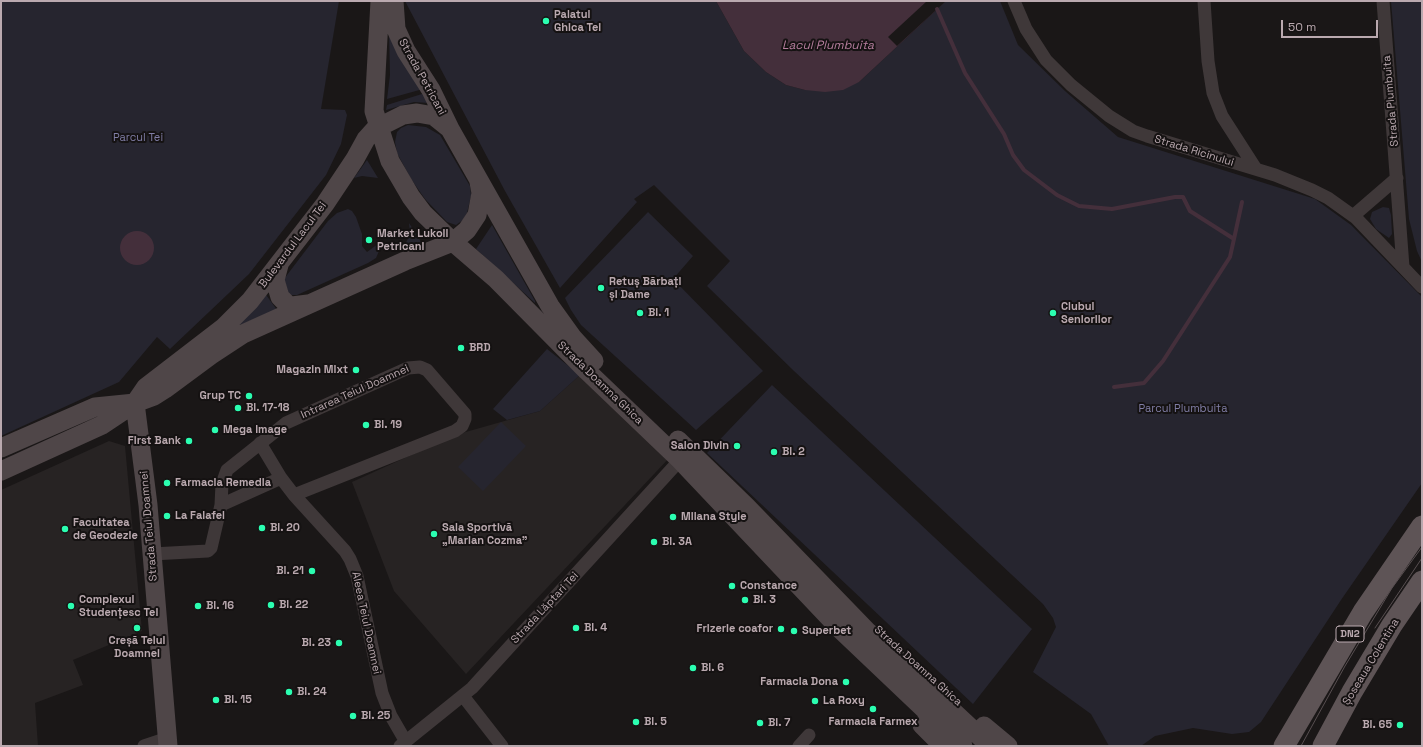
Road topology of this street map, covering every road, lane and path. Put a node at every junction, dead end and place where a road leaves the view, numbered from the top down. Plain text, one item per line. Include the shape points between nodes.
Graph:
1 (380, 1) edge
2 (394, 1) edge
3 (1014, 1) edge
4 (1204, 1) edge
5 (1383, 1) edge
6 (378, 127) junction
7 (450, 129) junction
8 (1256, 169) junction
9 (477, 178) junction
10 (1397, 178) junction
11 (1353, 216) junction
12 (453, 242) junction
13 (279, 265) junction
14 (1403, 267) junction
15 (1422, 287) edge
16 (309, 304) junction
17 (135, 403) junction
18 (260, 443) junction
19 (1, 448) edge
20 (680, 460) junction
21 (1, 471) edge
22 (281, 478) junction
23 (294, 495) junction
24 (221, 505) junction
25 (1422, 526) edge
26 (152, 554) junction
27 (1422, 581) edge
28 (826, 590) junction
29 (840, 629) junction
30 (896, 671) junction
31 (463, 696) junction
32 (809, 735) dead end
33 (168, 742) edge
34 (403, 744) edge
35 (144, 746) edge
36 (502, 746) edge
37 (799, 746) edge
38 (943, 746) edge
39 (963, 746) edge
40 (990, 746) edge
41 (1008, 746) edge
42 (1284, 746) edge
43 (1323, 746) edge

1 - 6 main road via 373,101
2 - 7 main road, Strada Petricani via 394,17 400,39 431,90
3 - 8 street, Strada Ricinului via 1026,29 1046,60 1071,85 1109,116 1146,136
4 - 8 street via 1213,93 1222,116
5 - 10 street, Strada Plumbuita
6 - 7 main road, Bulevardul Lacul Tei via 403,115 417,113 434,116
6 - 12 main road, Strada Doamna Ghica via 390,161 407,192 423,213
6 - 13 main road, Bulevardul Lacul Tei via 369,135 325,204
7 - 9 main road, Strada Doamna Ghica
8 - 11 street, Strada Ricinului via 1312,190 1341,206
9 - 12 main road, Bulevardul Lacul Tei via 481,193 477,215 470,227
9 - 28 main road, Strada Doamna Ghica via 550,306 573,338 608,375 743,502
10 - 11 street
10 - 14 street, Strada Plumbuita
11 - 14 street, Strada Ricinului
12 - 16 main road, Bulevardul Lacul Tei
12 - 20 main road, Strada Doamna Ghica via 496,279 587,372
13 - 16 main road via 275,280 280,297 292,306
13 - 17 main road, Bulevardul Lacul Tei via 236,315 146,387
14 - 15 street
16 - 17 main road, Bulevardul Lacul Tei via 244,334 154,396
17 - 19 main road, Bulevardul Lacul Tei via 95,407
17 - 21 main road, Bulevardul Lacul Tei via 102,425
17 - 26 main road, Strada Teiul Doamnei
18 - 22 street, Aleea Teiul Doamnei
18 - 23 street, Intrarea Teiul Doamnei via 286,423 413,367 427,370 465,414 462,426 455,431
18 - 24 street, Intrarea Teiul Doamnei via 227,470 222,484
20 - 29 main road, Strada Doamna Ghica
20 - 31 street, Strada Lăptari Tei
22 - 23 street, Aleea Teiul Doamnei
22 - 24 street
23 - 34 street, Aleea Teiul Doamnei via 345,551 354,567 382,693
24 - 26 street via 211,548 208,551
25 - 42 main road, DN2 via 1363,612
26 - 33 main road, Strada Teiul Doamnei
27 - 43 main road, Șoseaua Colentina / DN2 via 1392,625
28 - 30 main road, Strada Doamna Ghica
28 - 41 main road, Strada Doamna Ghica via 850,604
29 - 30 main road, Strada Doamna Ghica
29 - 38 main road, Strada Doamna Ghica via 868,672
30 - 39 main road
30 - 40 main road
31 - 34 street, Strada Lăptari Tei
31 - 36 street
32 - 37 street
33 - 35 street

